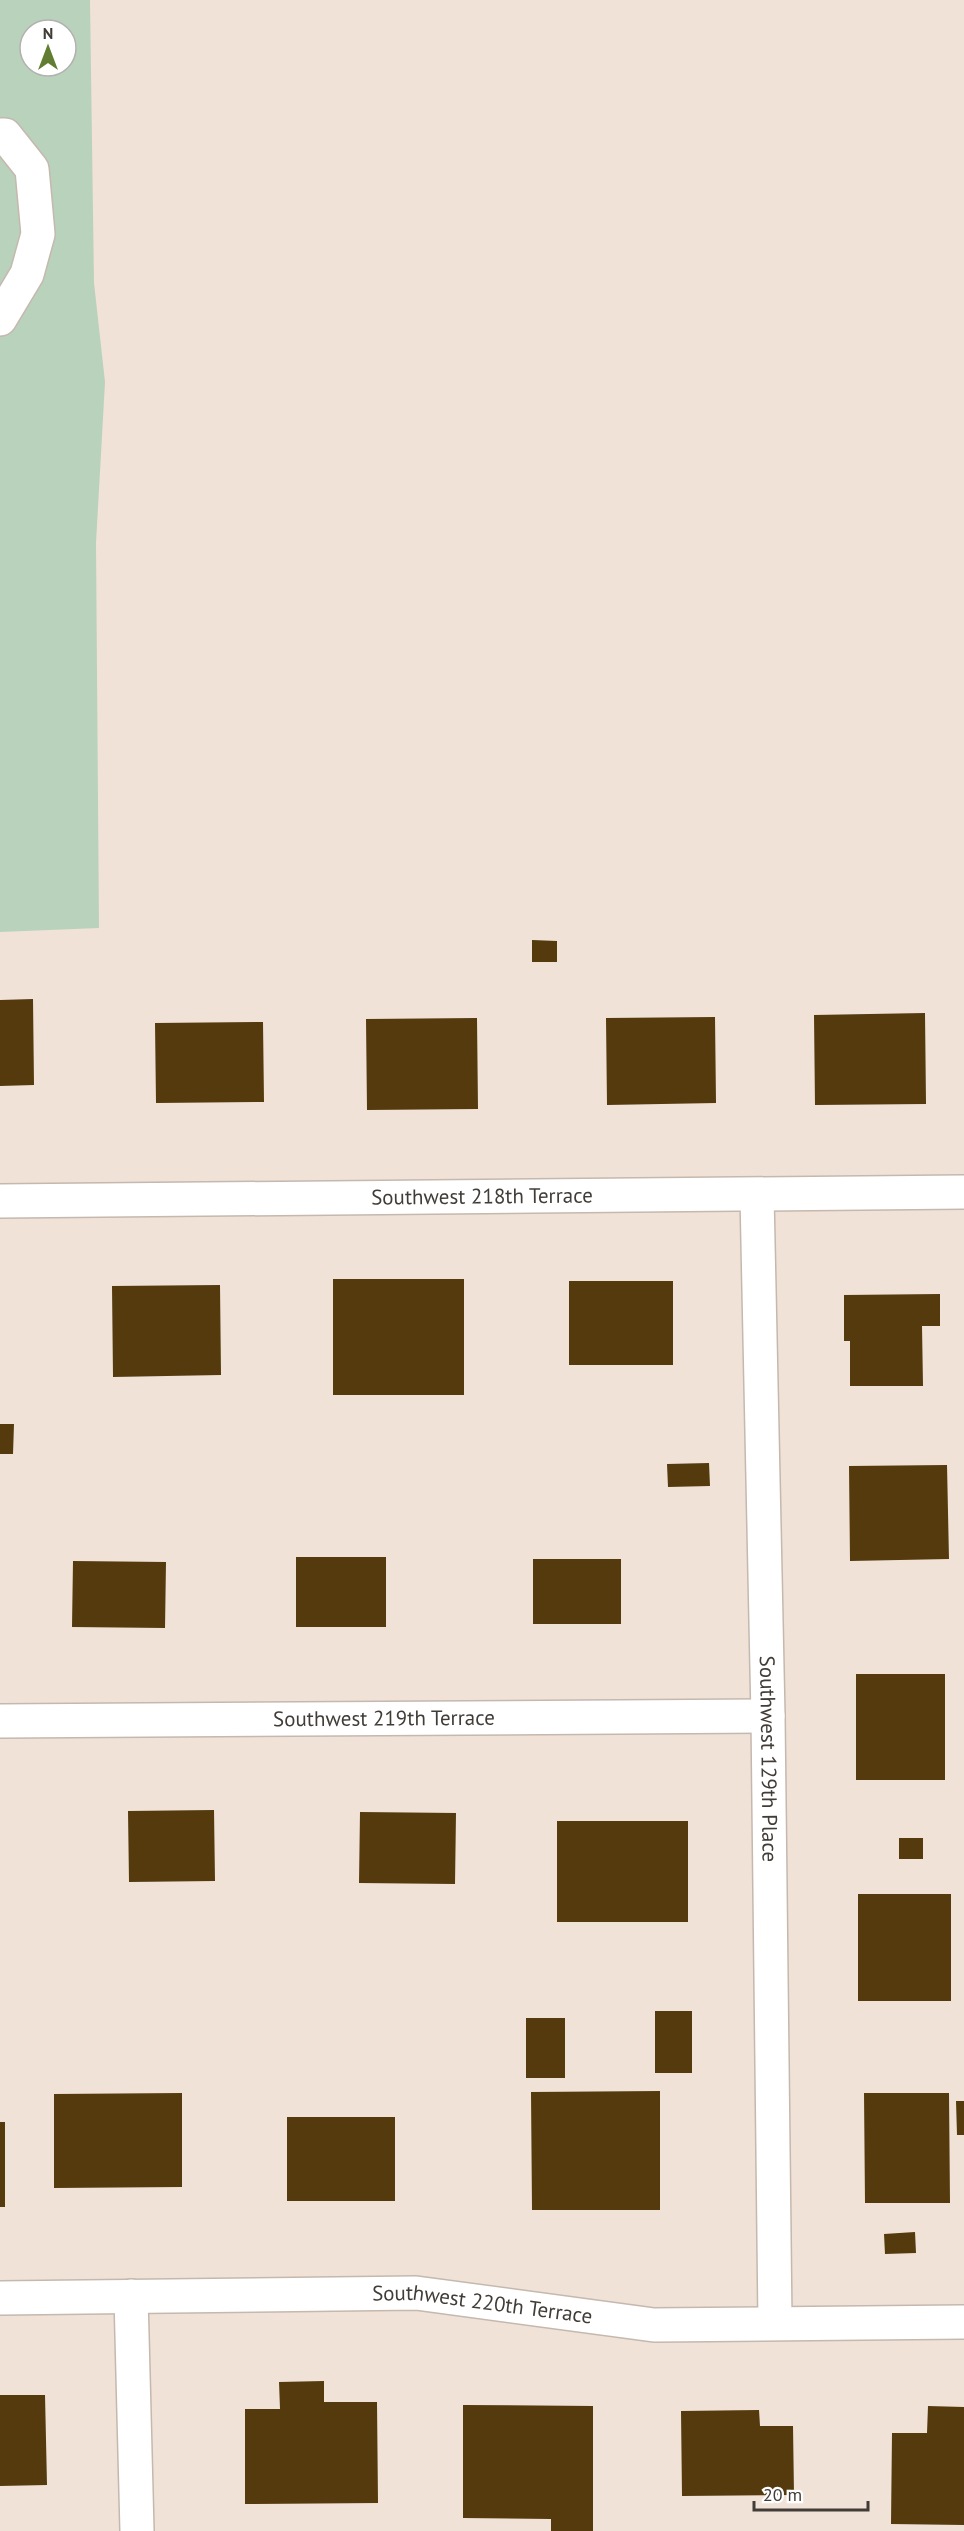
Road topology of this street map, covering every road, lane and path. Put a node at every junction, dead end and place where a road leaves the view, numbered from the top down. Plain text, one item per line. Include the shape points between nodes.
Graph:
1 (0, 135) edge
2 (14, 273) edge
3 (0, 319) edge
4 (964, 1192) edge
5 (757, 1195) junction
6 (0, 1201) edge
7 (768, 1716) junction
8 (0, 1721) edge
9 (131, 2296) junction
10 (0, 2298) edge
11 (964, 2322) edge
12 (775, 2323) junction
13 (137, 2531) edge

1 - 2 street via 5,135 32,169 38,234
2 - 3 street
4 - 5 street, Southwest 218th Terrace
5 - 6 street, Southwest 218th Terrace
5 - 7 street, Southwest 129th Place
7 - 8 street, Southwest 219th Terrace
7 - 12 street, Southwest 129th Place
9 - 10 street, Southwest 220th Terrace
9 - 12 street, Southwest 220th Terrace via 416,2293 654,2325
9 - 13 street
11 - 12 street, Southwest 220th Terrace

